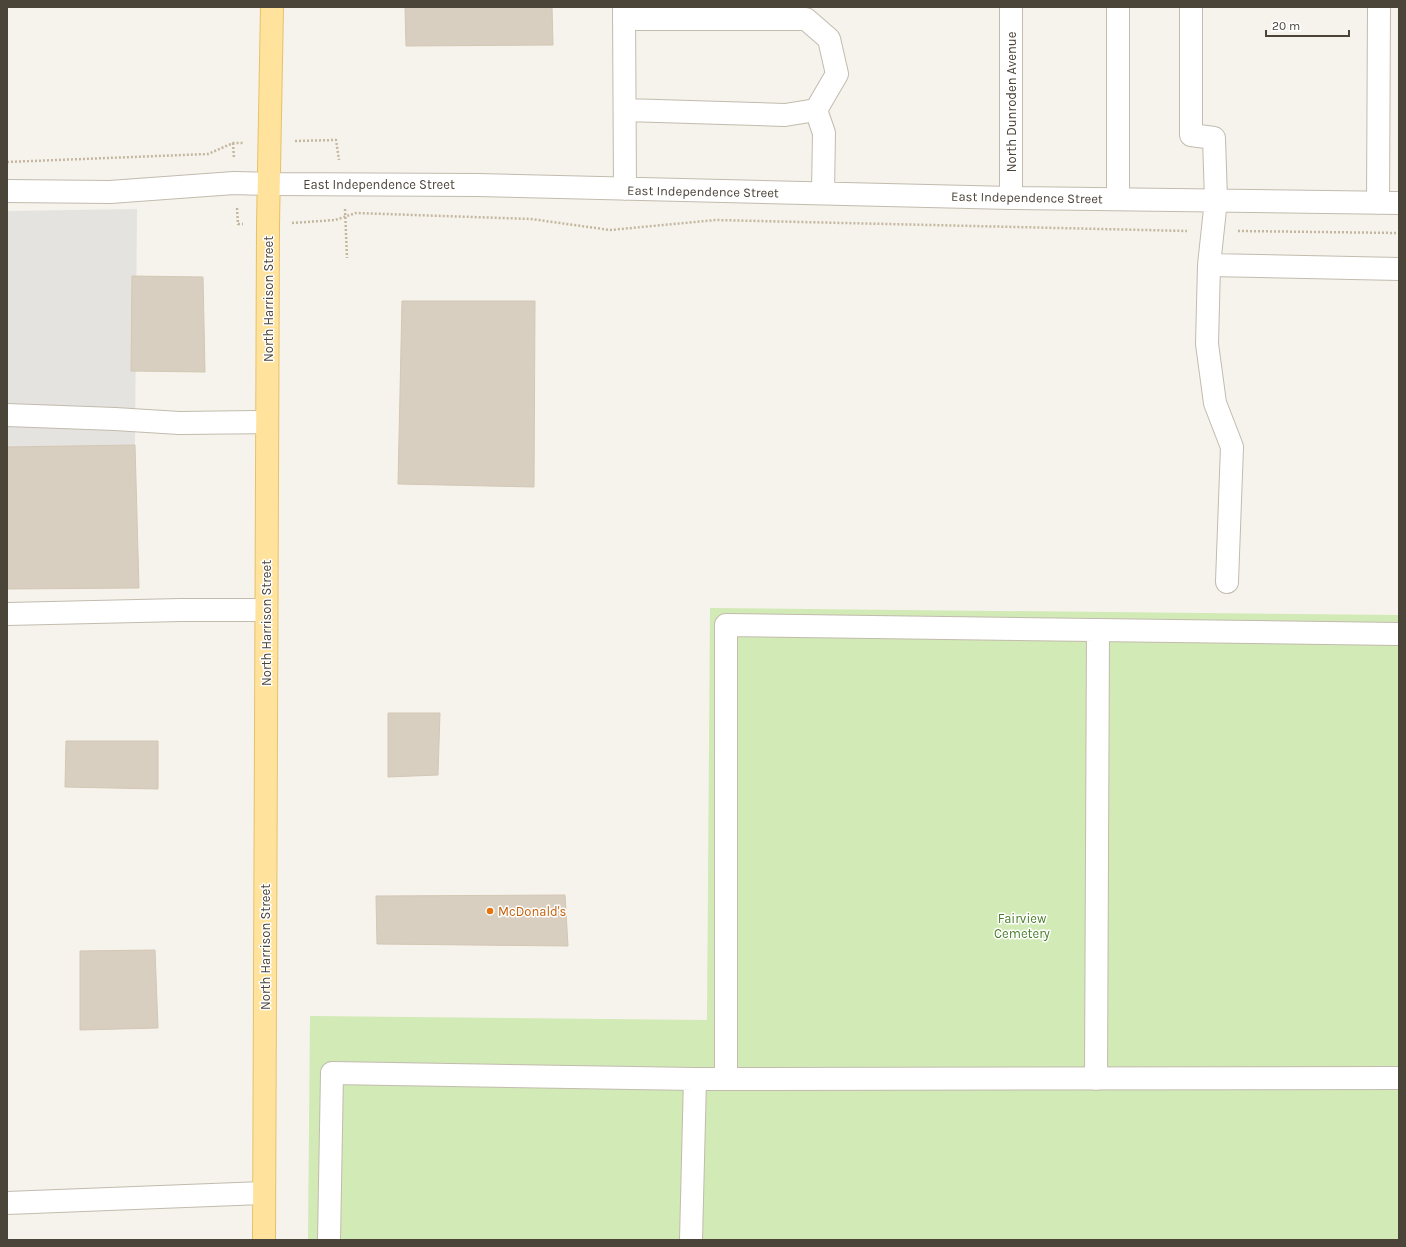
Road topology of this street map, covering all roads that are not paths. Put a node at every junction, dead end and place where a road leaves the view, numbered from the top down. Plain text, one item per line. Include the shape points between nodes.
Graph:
1 (272, 7) edge
2 (1011, 7) edge
3 (1118, 7) edge
4 (1190, 7) edge
5 (1379, 7) edge
6 (624, 13) edge
7 (625, 110) junction
8 (816, 110) junction
9 (270, 184) junction
10 (625, 189) junction
11 (7, 191) edge
12 (823, 193) junction
13 (1011, 198) junction
14 (1118, 199) junction
15 (1216, 200) junction
16 (1389, 203) edge
17 (1209, 265) junction
18 (1399, 269) edge
19 (7, 415) edge
20 (267, 422) junction
21 (1227, 582) dead end
22 (266, 610) junction
23 (7, 614) edge
24 (1098, 630) junction
25 (1399, 634) edge
26 (1399, 1078) edge
27 (694, 1079) junction
28 (726, 1079) junction
29 (1096, 1079) junction
30 (264, 1192) junction
31 (7, 1203) edge
32 (264, 1240) edge
33 (329, 1240) edge
34 (692, 1240) edge

1 - 9 main road, North Harrison Street
2 - 13 street, North Dunroden Avenue
3 - 14 street
4 - 15 street via 1191,135 1214,138
5 - 16 street
6 - 7 street
6 - 8 street via 806,19 829,39 837,74
7 - 8 street via 785,115
7 - 10 street
8 - 12 street via 824,133
9 - 10 street, East Independence Street
9 - 11 street, East Independence Street via 234,183 110,192
9 - 20 main road, North Harrison Street
10 - 12 street, East Independence Street
12 - 13 street, East Independence Street
13 - 14 street, East Independence Street
14 - 15 street, East Independence Street
15 - 16 street, East Independence Street
15 - 17 street
17 - 18 street
17 - 21 street via 1207,344 1215,403 1232,447
19 - 20 street via 179,423
20 - 22 main road, North Harrison Street
22 - 23 street
22 - 30 main road, North Harrison Street
24 - 25 street
24 - 28 street via 726,625
24 - 29 street
26 - 29 street
27 - 28 street
27 - 33 street via 332,1073
27 - 34 street
28 - 29 street
30 - 31 street
30 - 32 main road, North Harrison Street

